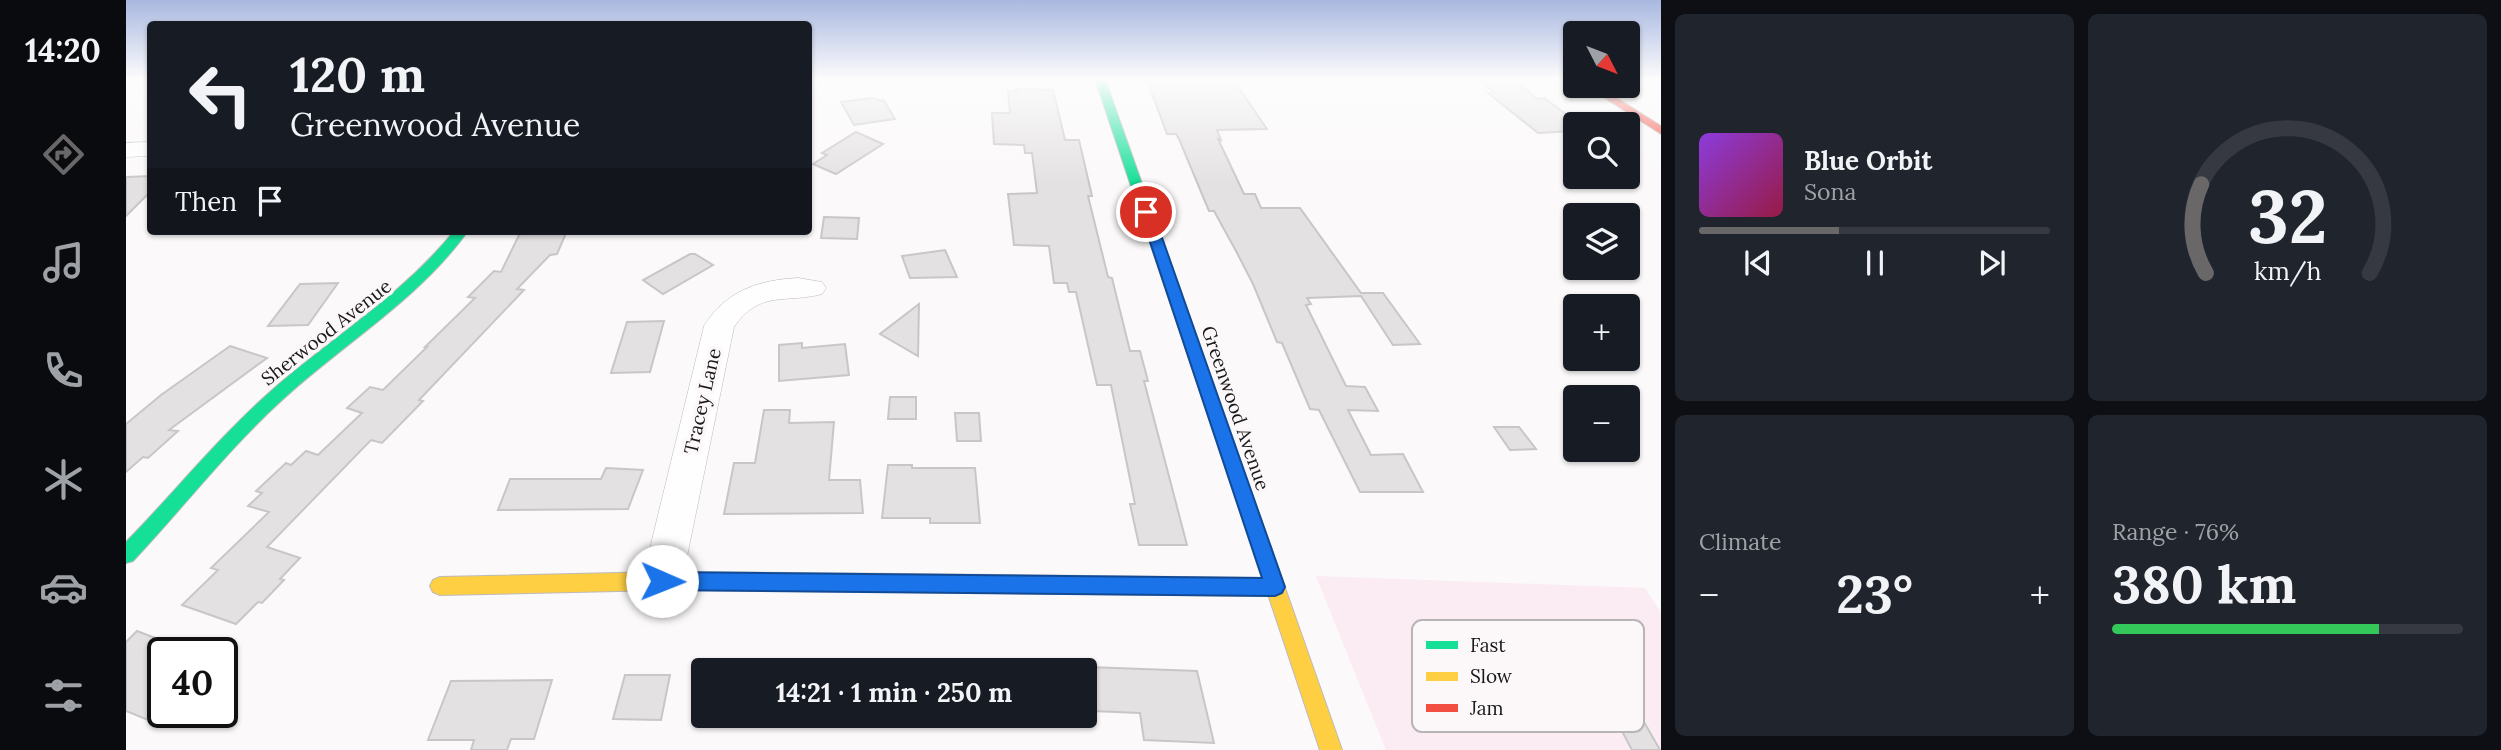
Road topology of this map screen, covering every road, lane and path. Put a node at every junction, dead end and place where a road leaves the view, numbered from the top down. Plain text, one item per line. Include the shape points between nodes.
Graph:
1 (1112, 114) edge
2 (1635, 114) edge
3 (1661, 131) edge
4 (147, 149) edge
5 (126, 150) edge
6 (458, 235) edge
7 (813, 288) dead end
8 (126, 555) edge
9 (662, 581) junction
10 (440, 586) dead end
11 (1275, 587) junction
12 (1331, 750) edge

1 - 11 street, Greenwood Avenue
2 - 3 street
4 - 5 street
6 - 8 street, Sherwood Avenue via 428,276 400,302 277,394
7 - 9 street, Tracey Lane via 761,291 728,312 719,326
9 - 10 street
9 - 11 street
11 - 12 street, Greenwood Avenue

